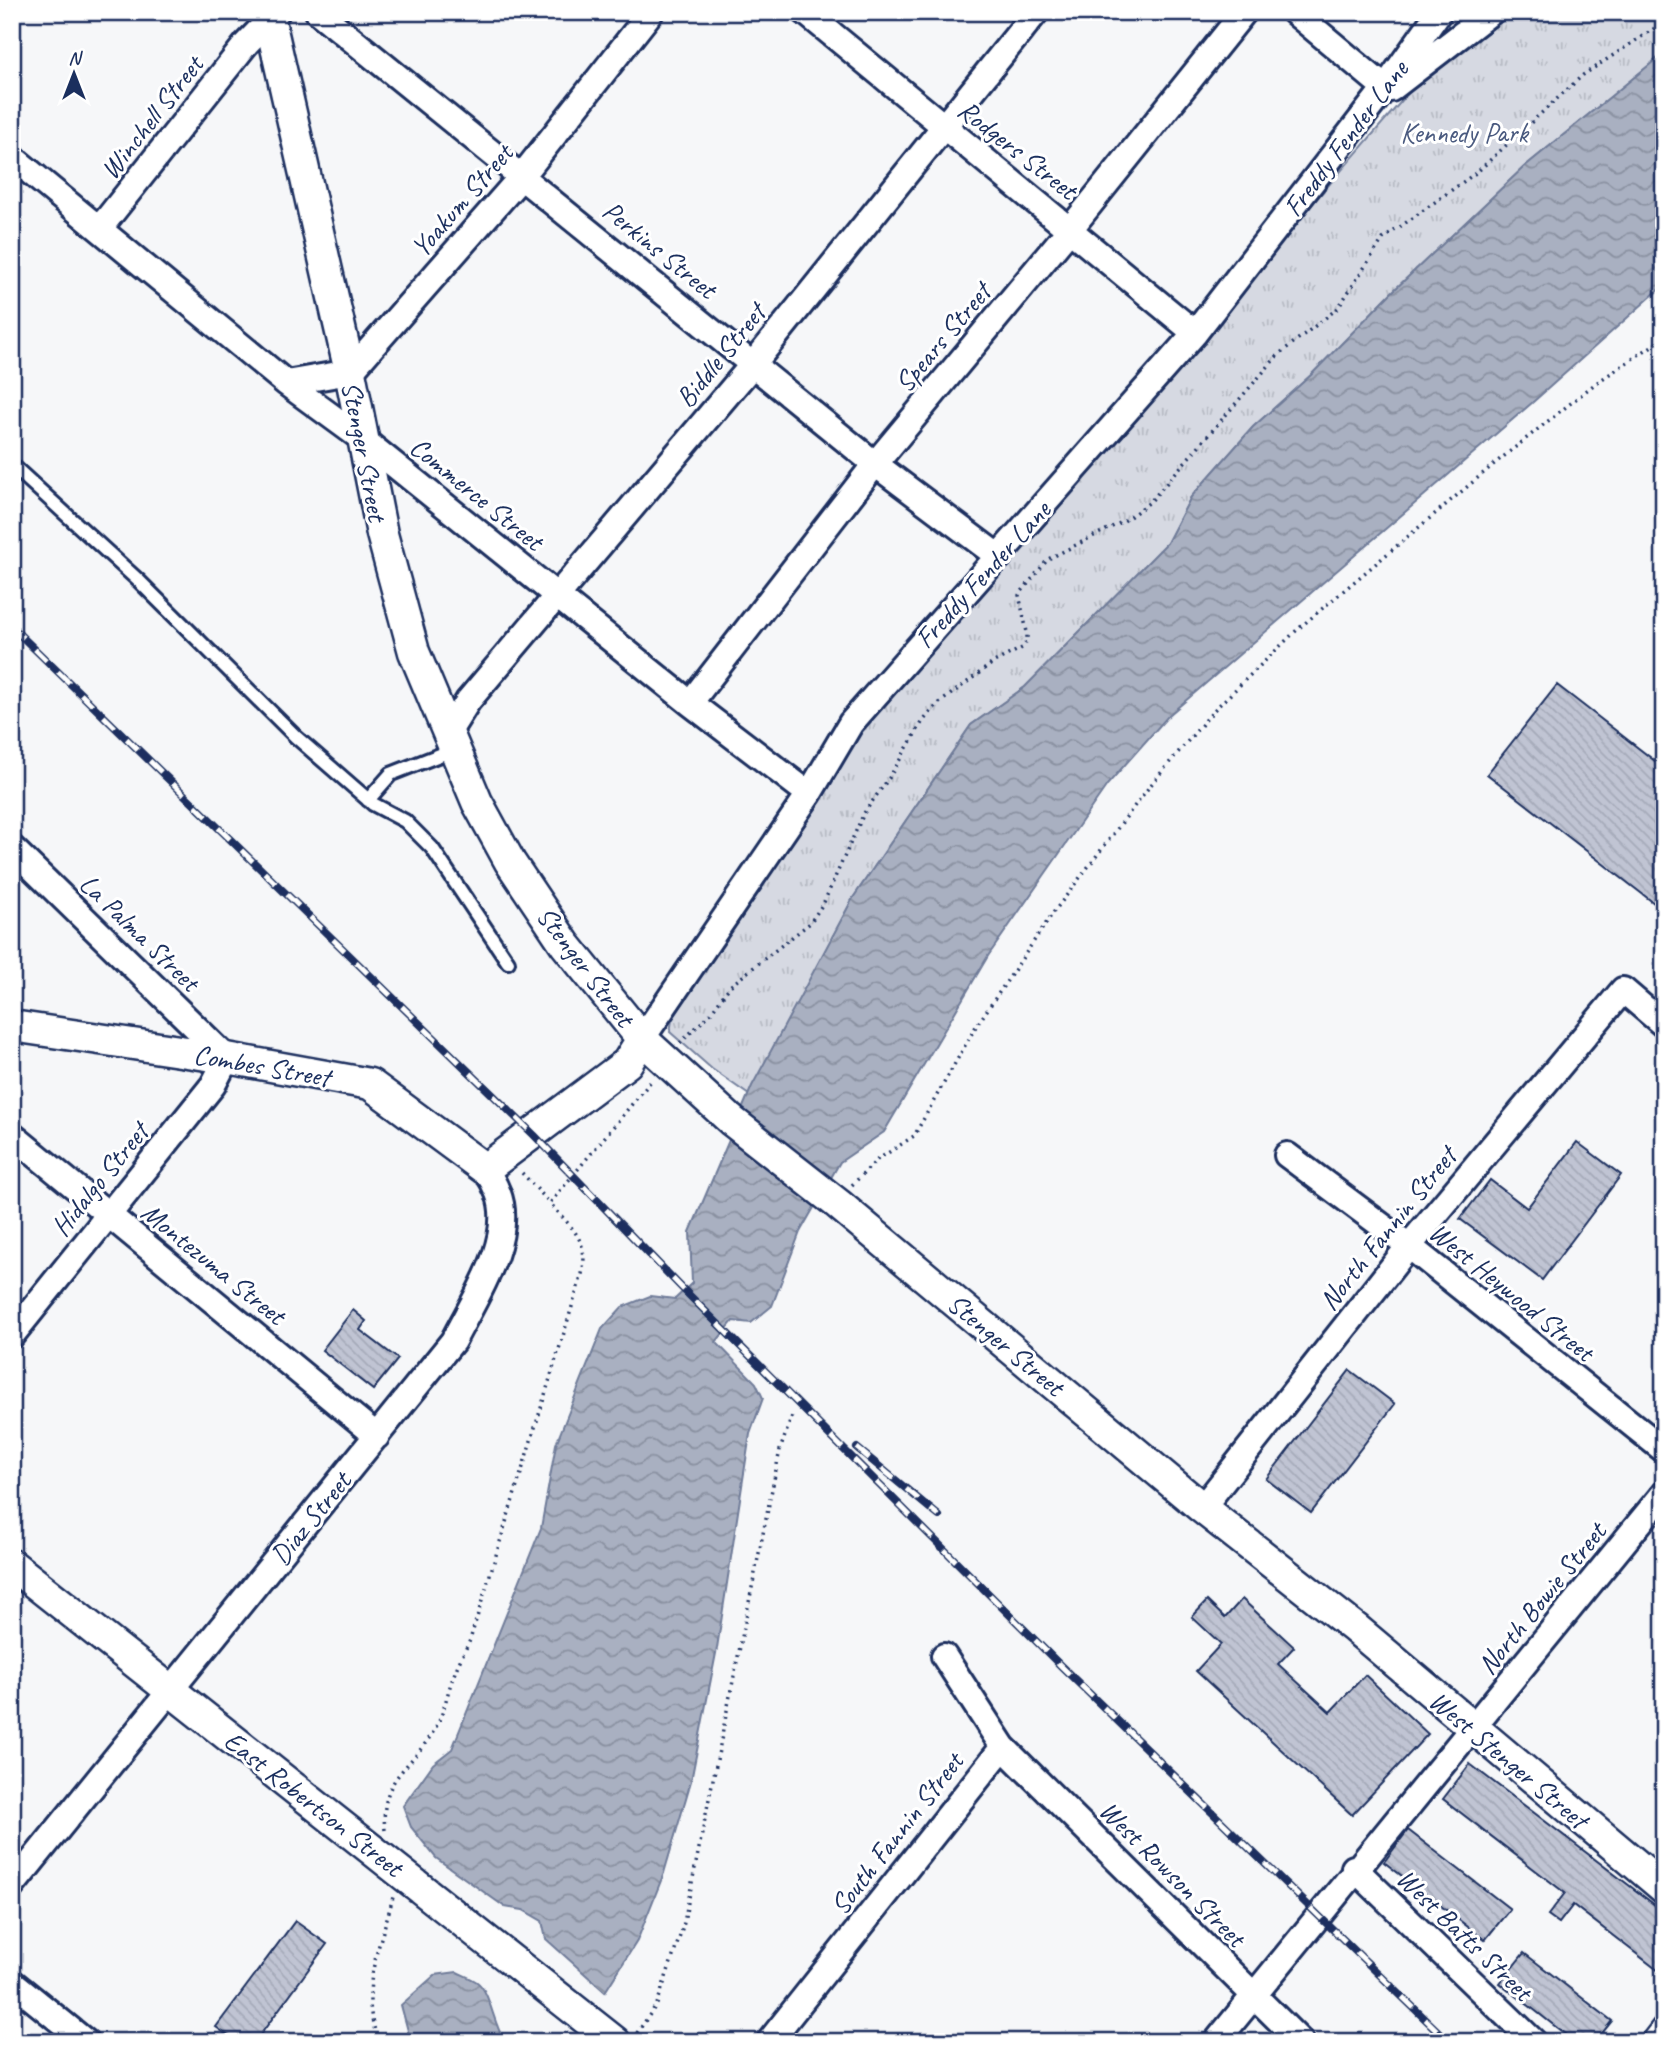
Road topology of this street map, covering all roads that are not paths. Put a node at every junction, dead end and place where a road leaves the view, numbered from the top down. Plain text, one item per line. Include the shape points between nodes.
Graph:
1 (318, 12) edge
2 (651, 12) edge
3 (804, 12) edge
4 (1037, 12) edge
5 (1244, 12) edge
6 (1294, 12) edge
7 (1439, 12) edge
8 (1491, 12) edge
9 (272, 15) edge
10 (1385, 89) junction
11 (941, 127) junction
12 (12, 157) edge
13 (522, 176) junction
14 (100, 228) junction
15 (1071, 228) junction
16 (1195, 332) junction
17 (754, 363) junction
18 (350, 372) junction
19 (286, 383) junction
20 (361, 438) junction
21 (875, 464) junction
22 (12, 465) edge
23 (999, 558) junction
24 (558, 596) junction
25 (690, 703) junction
26 (452, 741) junction
27 (809, 793) junction
28 (368, 800) junction
29 (12, 848) edge
30 (508, 962) dead end
31 (1664, 1025) edge
32 (12, 1026) edge
33 (642, 1039) junction
34 (227, 1058) junction
35 (12, 1135) edge
36 (1287, 1155) dead end
37 (495, 1162) junction
38 (109, 1215) junction
39 (1409, 1246) junction
40 (12, 1335) edge
41 (377, 1436) junction
42 (1664, 1450) edge
43 (1664, 1493) edge
44 (1202, 1507) junction
45 (12, 1565) edge
46 (1354, 1628) joint
47 (944, 1656) dead end
48 (171, 1690) junction
49 (1473, 1730) junction
50 (1003, 1746) junction
51 (1354, 1868) junction
52 (12, 1886) edge
53 (1664, 1888) edge
54 (12, 1982) edge
55 (1253, 1996) junction
56 (1664, 2029) edge
57 (86, 2042) edge
58 (615, 2042) edge
59 (769, 2042) edge
60 (1216, 2042) edge
61 (1301, 2042) edge
62 (1534, 2042) edge
63 (1654, 2042) edge

1 - 13 street, Perkins Street
2 - 13 street, Yoakum Street
3 - 11 street, Rodgers Street
4 - 11 street, Biddle Street
5 - 15 street, Spears Street
6 - 10 street
7 - 10 street, Freddy Fender Lane
8 - 10 street via 1391,89
9 - 14 street, Winchell Street
9 - 18 street, Stenger Street
10 - 16 street, Freddy Fender Lane
11 - 15 street, Rodgers Street
11 - 17 street, Biddle Street
12 - 14 street, Commerce Street
13 - 17 street, Perkins Street
13 - 18 street, Yoakum Street
14 - 19 street, Commerce Street
15 - 16 street, Rodgers Street
15 - 21 street, Spears Street
16 - 23 street, Freddy Fender Lane
17 - 21 street, Perkins Street
17 - 24 street, Biddle Street
18 - 19 street
18 - 20 street, Stenger Street
19 - 20 street, Commerce Street
20 - 24 street, Commerce Street
20 - 26 street, Stenger Street via 414,652
21 - 23 street, Perkins Street
21 - 25 street, Spears Street
22 - 28 lane
23 - 27 street, Freddy Fender Lane via 851,723
24 - 25 street, Commerce Street
24 - 26 street, Biddle Street via 468,701
25 - 27 street, Commerce Street
26 - 28 lane via 391,774
26 - 33 street, Stenger Street via 477,802 510,862 565,944
27 - 33 street, Freddy Fender Lane
28 - 30 lane via 405,821 432,848
29 - 34 street, La Palma Street
31 - 39 street, North Fannin Street via 1623,990
32 - 34 street, Combes Street
33 - 37 street, Freddy Fender Lane via 627,1063
33 - 44 street, Stenger Street via 732,1121
34 - 37 street, Combes Street via 370,1084
34 - 38 street, Hidalgo Street via 213,1085
35 - 38 street, Montezuma Street
36 - 39 street, West Heywood Street
37 - 41 street, Diaz Street via 501,1242 453,1341
38 - 40 street, Hidalgo Street
38 - 41 street, Montezuma Street
39 - 42 street, West Heywood Street
39 - 44 street, North Fannin Street
41 - 48 street, Diaz Street
43 - 49 street, North Bowie Street
44 - 46 street, Stenger Street
45 - 48 street, East Robertson Street
46 - 49 street, West Stenger Street
47 - 50 street, South Fannin Street
48 - 52 street, Diaz Street
48 - 58 street, East Robertson Street
49 - 51 street, North Bowie Street
49 - 53 street, West Stenger Street
50 - 55 street, West Rowson Street
50 - 59 street, South Fannin Street
51 - 55 street, North Bowie Street
51 - 62 street, West Batts Street
54 - 57 street
55 - 60 street, North Bowie Street
55 - 61 street, West Rowson Street
56 - 63 street

